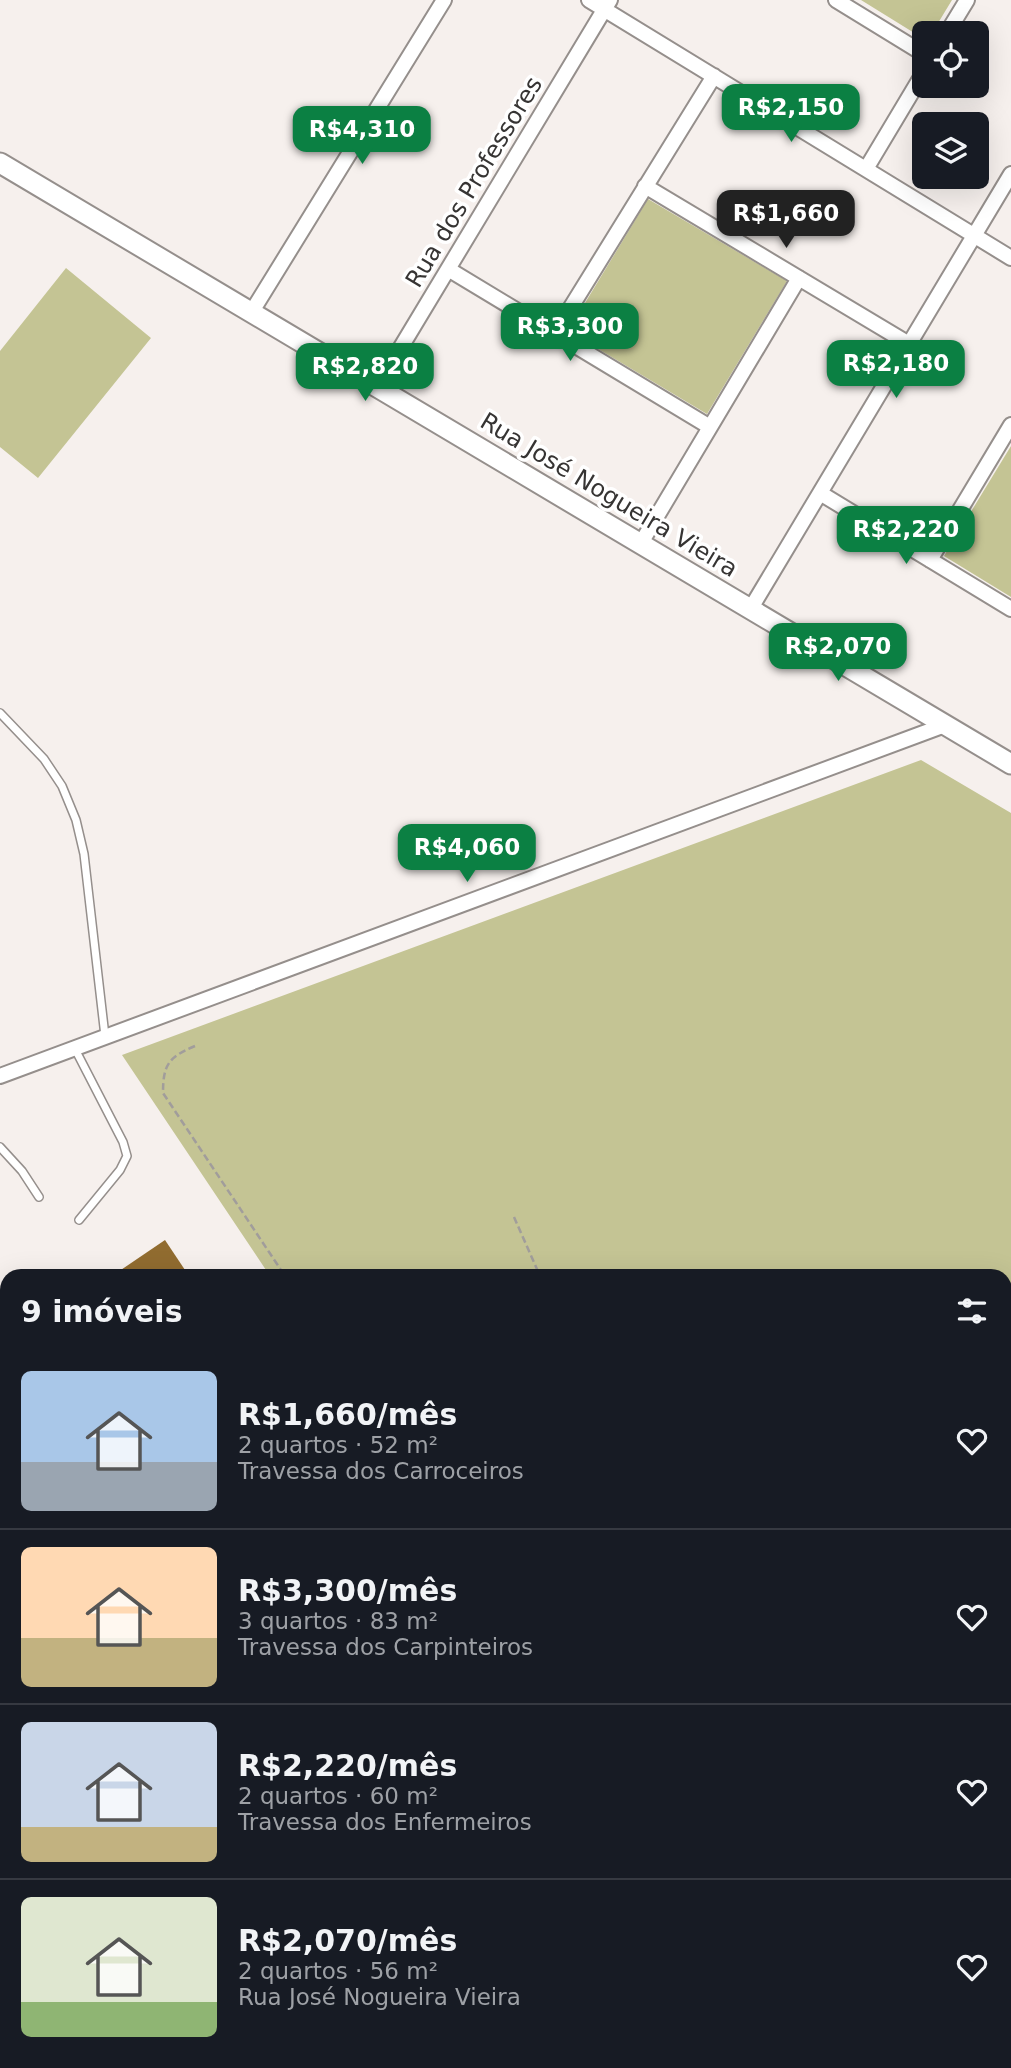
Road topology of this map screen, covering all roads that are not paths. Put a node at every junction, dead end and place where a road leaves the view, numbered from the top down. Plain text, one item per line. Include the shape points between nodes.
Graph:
1 (444, 0) edge
2 (589, 0) edge
3 (836, 0) edge
4 (967, 0) edge
5 (607, 5) edge
6 (954, 21) edge
7 (912, 47) edge
8 (714, 76) junction
9 (912, 92) edge
10 (0, 163) edge
11 (866, 169) junction
12 (1011, 174) edge
13 (645, 186) junction
14 (974, 235) junction
15 (1011, 258) edge
16 (448, 269) junction
17 (799, 278) junction
18 (251, 313) junction
19 (555, 333) junction
20 (909, 344) junction
21 (377, 387) junction
22 (1011, 425) edge
23 (710, 427) junction
24 (820, 493) junction
25 (640, 543) junction
26 (930, 560) junction
27 (751, 608) junction
28 (1011, 609) edge
29 (0, 713) edge
30 (945, 724) junction
31 (1011, 764) edge
32 (105, 1037) junction
33 (75, 1048) junction
34 (0, 1076) edge
35 (0, 1147) edge
36 (40, 1197) dead end
37 (79, 1220) dead end

1 - 18 street
2 - 5 street
3 - 7 street
4 - 6 street
5 - 8 street
5 - 16 street, Rua dos Professores
8 - 11 street
8 - 13 street
9 - 11 street
10 - 18 street, Rua José Nogueira Vieira
11 - 14 street
12 - 14 street
13 - 17 street
13 - 19 street
14 - 15 street
14 - 20 street
16 - 19 street
16 - 21 street, Rua dos Professores
17 - 20 street
17 - 23 street
18 - 21 street, Rua José Nogueira Vieira
19 - 23 street
20 - 24 street
21 - 25 street, Rua José Nogueira Vieira
22 - 26 street
23 - 25 street
24 - 26 street
24 - 27 street
25 - 27 street, Rua José Nogueira Vieira
26 - 28 street
27 - 30 street, Rua José Nogueira Vieira
29 - 32 lane via 44,759 76,820
30 - 31 street, Rua José Nogueira Vieira
30 - 32 street
32 - 33 street
33 - 34 street
33 - 37 lane via 127,1156
35 - 36 lane

